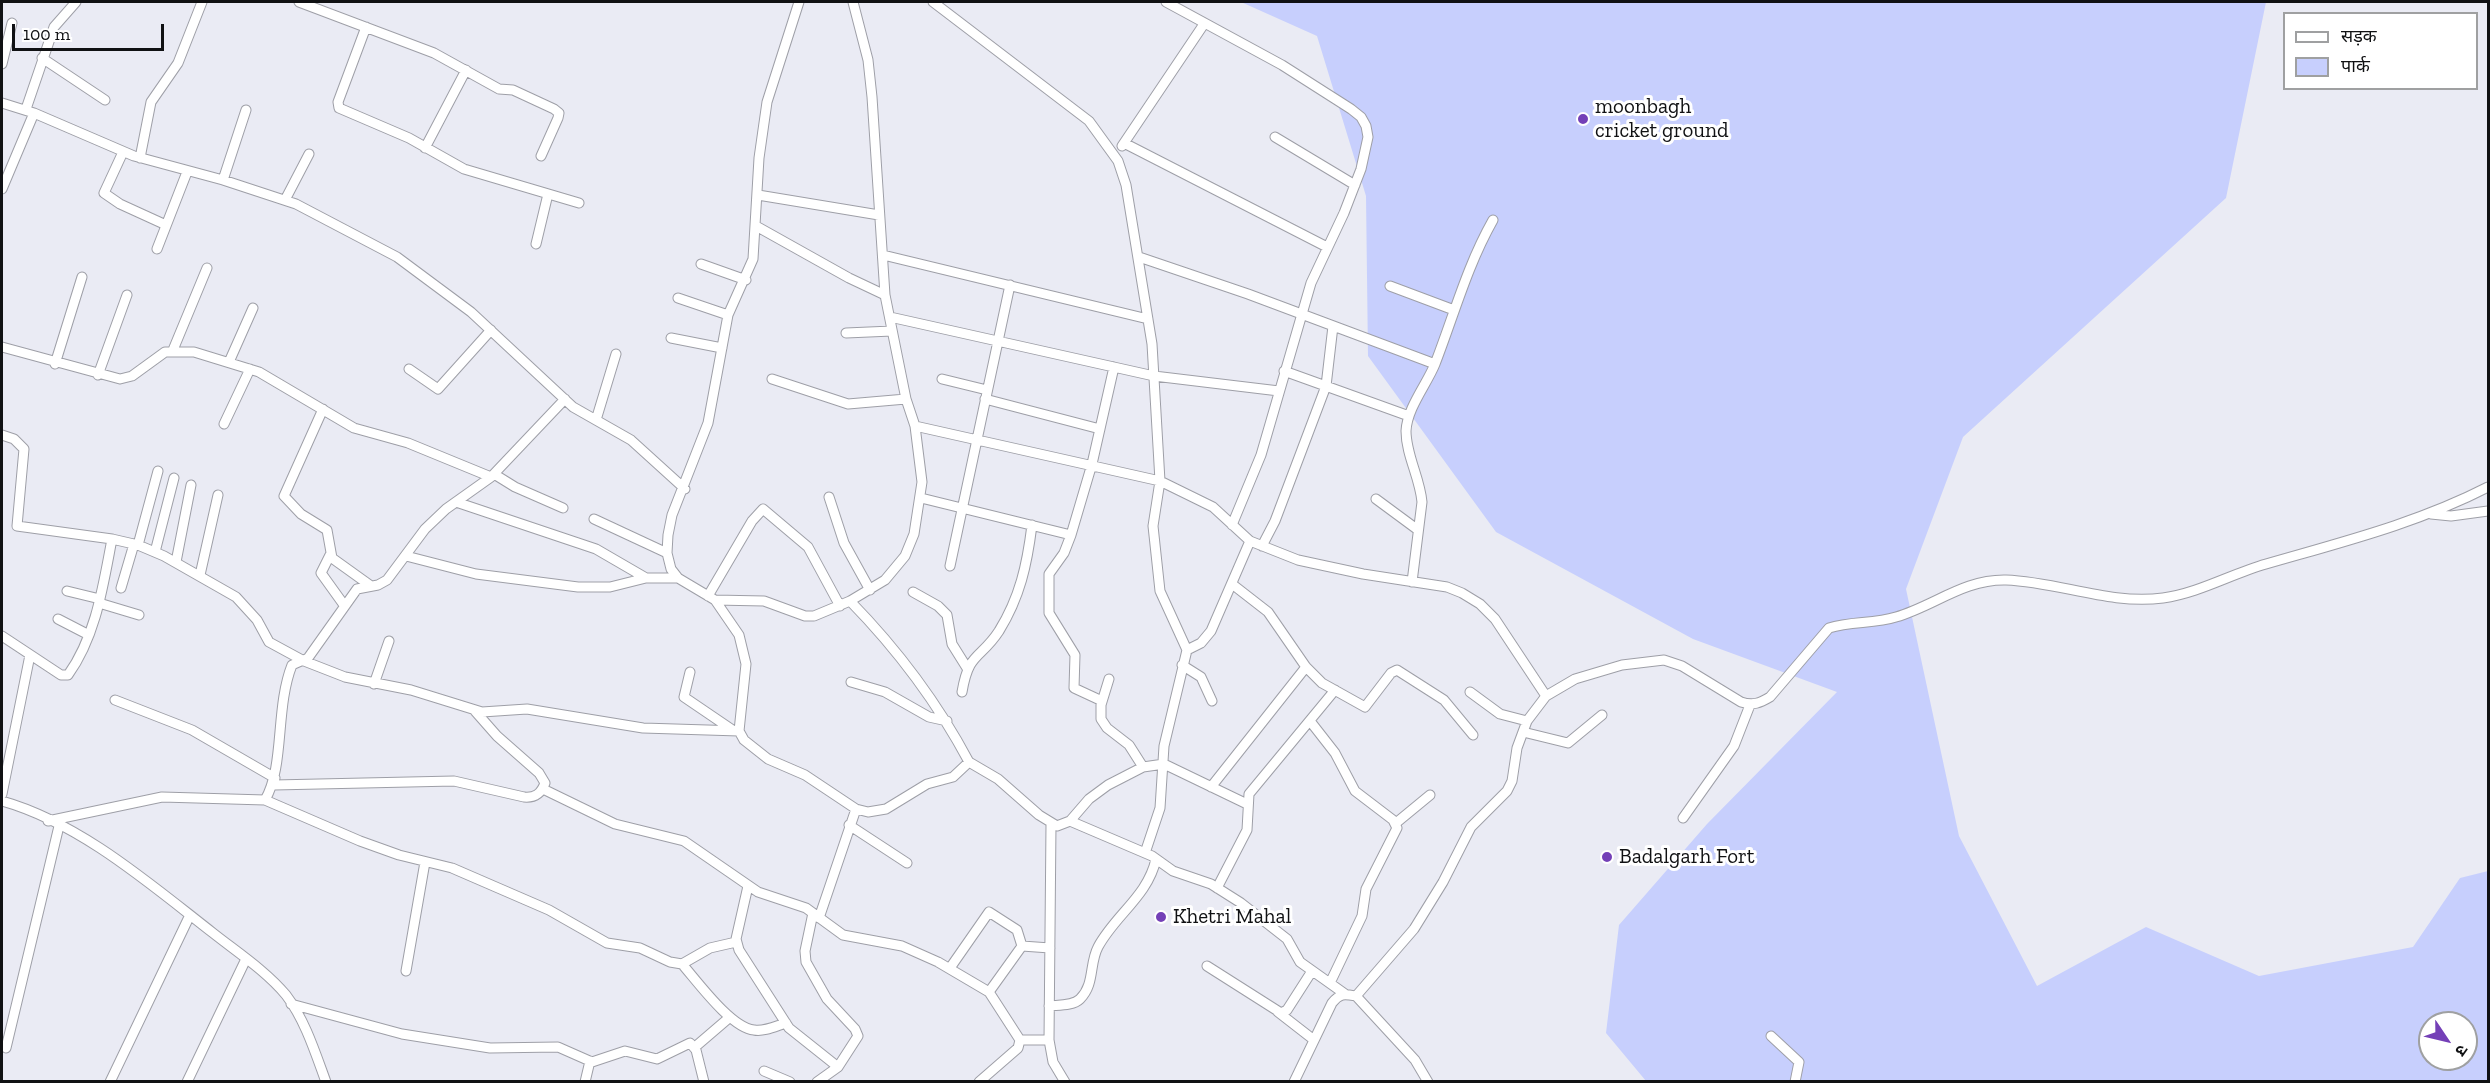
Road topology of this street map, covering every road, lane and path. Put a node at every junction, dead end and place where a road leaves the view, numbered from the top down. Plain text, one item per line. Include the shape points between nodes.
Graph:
1 (76, 2) edge
2 (202, 2) edge
3 (299, 2) edge
4 (799, 2) edge
5 (853, 2) edge
6 (933, 2) edge
7 (1167, 2) edge
8 (12, 23) dead end
9 (1204, 24) junction
10 (366, 27) junction
11 (42, 58) junction
12 (2, 64) edge
13 (466, 70) junction
14 (105, 100) dead end
15 (2, 103) edge
16 (246, 110) dead end
17 (30, 111) junction
18 (1275, 137) dead end
19 (1124, 143) junction
20 (425, 148) junction
21 (123, 152) junction
22 (309, 154) dead end
23 (541, 156) dead end
24 (1115, 156) junction
25 (140, 158) junction
26 (187, 172) junction
27 (223, 180) junction
28 (1355, 185) junction
29 (2, 189) edge
30 (548, 194) junction
31 (758, 195) junction
32 (285, 200) junction
33 (579, 203) dead end
34 (879, 215) junction
35 (1493, 219) dead end
36 (166, 225) junction
37 (756, 226) junction
38 (536, 244) dead end
39 (1327, 247) junction
40 (157, 249) dead end
41 (883, 255) junction
42 (1139, 257) junction
43 (701, 264) dead end
44 (207, 268) dead end
45 (82, 277) dead end
46 (746, 280) junction
47 (1010, 285) junction
48 (1390, 286) dead end
49 (127, 295) dead end
50 (885, 295) junction
51 (678, 298) dead end
52 (253, 308) dead end
53 (1454, 310) junction
54 (1301, 314) junction
55 (728, 315) junction
56 (890, 317) junction
57 (1148, 319) junction
58 (1333, 326) junction
59 (491, 330) junction
60 (892, 331) junction
61 (846, 333) dead end
62 (671, 338) dead end
63 (998, 340) junction
64 (2, 347) edge
65 (722, 348) junction
66 (172, 350) junction
67 (616, 354) dead end
68 (229, 362) junction
69 (56, 364) junction
70 (1435, 364) junction
71 (1114, 367) junction
72 (250, 369) junction
73 (409, 369) dead end
74 (1284, 371) junction
75 (98, 375) junction
76 (1154, 376) junction
77 (772, 379) dead end
78 (942, 380) dead end
79 (1326, 386) junction
80 (1279, 391) junction
81 (986, 394) junction
82 (565, 399) junction
83 (906, 399) junction
84 (323, 409) junction
85 (1409, 416) junction
86 (596, 420) junction
87 (224, 424) dead end
88 (915, 426) junction
89 (1100, 429) junction
90 (2, 435) edge
91 (976, 440) junction
92 (1092, 464) junction
93 (158, 471) dead end
94 (492, 476) junction
95 (174, 478) dead end
96 (1160, 481) junction
97 (191, 485) dead end
98 (2488, 487) edge
99 (685, 489) junction
100 (218, 495) dead end
101 (829, 497) dead end
102 (921, 498) junction
103 (1376, 499) dead end
104 (456, 502) junction
105 (563, 508) dead end
106 (962, 509) junction
107 (2488, 511) edge
108 (2430, 514) junction
109 (594, 519) dead end
110 (1032, 525) junction
111 (1232, 525) junction
112 (1418, 530) junction
113 (1071, 535) junction
114 (112, 539) junction
115 (1250, 541) junction
116 (136, 545) junction
117 (1262, 546) junction
118 (155, 552) junction
119 (667, 553) junction
120 (330, 555) junction
121 (406, 556) junction
122 (176, 562) junction
123 (950, 566) dead end
124 (200, 575) junction
125 (646, 578) junction
126 (678, 578) junction
127 (1412, 582) junction
128 (1232, 584) junction
129 (371, 586) junction
130 (121, 588) dead end
131 (870, 590) junction
132 (67, 591) dead end
133 (913, 592) dead end
134 (711, 598) junction
135 (99, 601) junction
136 (850, 601) junction
137 (344, 605) junction
138 (840, 606) junction
139 (139, 615) dead end
140 (58, 619) dead end
141 (89, 635) junction
142 (2, 636) edge
143 (389, 641) dead end
144 (1187, 650) junction
145 (30, 655) junction
146 (304, 661) junction
147 (1182, 665) junction
148 (1306, 667) junction
149 (967, 668) junction
150 (690, 672) dead end
151 (1109, 680) dead end
152 (851, 682) dead end
153 (374, 684) junction
154 (1335, 690) junction
155 (962, 692) dead end
156 (1470, 692) dead end
157 (1546, 696) junction
158 (115, 700) dead end
159 (1102, 701) junction
160 (1212, 701) dead end
161 (1750, 705) junction
162 (475, 711) junction
163 (1602, 715) dead end
164 (947, 721) junction
165 (1310, 721) junction
166 (1527, 721) junction
167 (737, 731) junction
168 (1523, 732) junction
169 (1473, 735) dead end
170 (969, 762) junction
171 (1164, 765) junction
172 (1143, 767) junction
173 (275, 781) junction
174 (1211, 787) junction
175 (543, 789) junction
176 (2, 794) edge
177 (1431, 795) dead end
178 (265, 800) junction
179 (2, 801) edge
180 (1247, 804) junction
181 (856, 809) junction
182 (1683, 818) dead end
183 (48, 820) junction
184 (1070, 820) junction
185 (1396, 823) junction
186 (849, 825) junction
187 (1051, 825) junction
188 (59, 826) junction
189 (1145, 853) junction
190 (1156, 860) junction
191 (426, 861) junction
192 (907, 863) dead end
193 (748, 886) junction
194 (1217, 888) junction
195 (190, 915) junction
196 (816, 916) junction
197 (736, 942) junction
198 (1022, 946) junction
199 (1050, 948) junction
200 (246, 959) junction
201 (682, 964) junction
202 (1207, 966) dead end
203 (950, 968) junction
204 (406, 971) dead end
205 (1312, 971) junction
206 (1330, 983) junction
207 (988, 992) junction
208 (1345, 994) junction
209 (1356, 996) junction
210 (291, 1004) junction
211 (1049, 1006) junction
212 (1278, 1012) junction
213 (730, 1017) junction
214 (786, 1023) junction
215 (1772, 1036) dead end
216 (1020, 1040) junction
217 (1049, 1040) junction
218 (1314, 1040) junction
219 (695, 1047) junction
220 (6, 1048) dead end
221 (590, 1061) junction
222 (838, 1067) junction
223 (764, 1071) dead end
224 (823, 1080) edge
225 (110, 1082) edge
226 (187, 1082) edge
227 (326, 1082) edge
228 (585, 1082) edge
229 (704, 1082) edge
230 (790, 1082) edge
231 (979, 1082) edge
232 (1065, 1082) edge
233 (1294, 1082) edge
234 (1428, 1082) edge
235 (1796, 1082) edge

1 - 11 street via 54,27
2 - 25 street via 178,63 151,102
3 - 10 street
4 - 31 street via 767,102
5 - 34 street via 869,69
6 - 24 street via 1089,122
7 - 9 street
8 - 12 street
9 - 19 street
9 - 28 street via 1282,65 1361,117 1368,137
10 - 13 street
10 - 20 street via 338,106
11 - 14 street
11 - 17 street
13 - 20 street
13 - 23 street via 499,89 513,90 557,111 558,118
15 - 17 street
16 - 27 street
17 - 21 street
17 - 29 street
18 - 28 street
19 - 24 street
19 - 39 street
20 - 30 street via 464,169
21 - 25 street
21 - 36 street via 104,193
22 - 32 street
24 - 42 street via 1126,185
25 - 26 street
26 - 27 street
26 - 36 street
27 - 32 street
28 - 39 street
30 - 33 street
30 - 38 street
31 - 34 street
31 - 37 street
32 - 59 street via 397,257
34 - 41 street
35 - 53 street via 1474,254
36 - 40 street
37 - 46 street via 753,259
37 - 50 street
39 - 54 street
41 - 47 street
41 - 50 street
42 - 54 street
42 - 57 street
43 - 46 street
44 - 66 street
45 - 69 street
46 - 55 street
47 - 57 street
47 - 63 street
48 - 53 street
49 - 75 street
50 - 56 street
51 - 55 street
52 - 68 street
53 - 70 street
54 - 58 street
54 - 74 street
55 - 65 street
56 - 60 street
56 - 63 street
57 - 76 street
58 - 70 street
58 - 79 street
59 - 73 street via 438,389
59 - 82 street
60 - 61 street
60 - 83 street
62 - 65 street
63 - 71 street
63 - 81 street
64 - 69 street
65 - 99 street via 708,423
66 - 68 street
66 - 75 street via 155,357 127,378
67 - 86 street
68 - 72 street
69 - 75 street
70 - 85 street
71 - 76 street
71 - 89 street
72 - 84 street
72 - 87 street
74 - 79 street
74 - 80 street
76 - 80 street
76 - 96 street
77 - 83 street via 848,404
78 - 81 street
79 - 85 street
79 - 117 street
80 - 111 street via 1261,455
81 - 89 street
81 - 91 street
82 - 86 street
82 - 94 street
83 - 88 street
84 - 94 street via 354,428 408,443
84 - 120 street via 284,496 301,514 327,530
85 - 112 street via 1408,443 1421,490
86 - 99 street via 631,440
88 - 91 street
88 - 102 street
89 - 92 street
90 - 114 street via 14,439 24,449 17,526
91 - 92 street
91 - 106 street
92 - 96 street
92 - 113 street
93 - 116 street
94 - 104 street
94 - 105 street
95 - 118 street
96 - 111 street via 1213,507
96 - 144 street via 1153,526 1160,591
97 - 122 street
98 - 108 street
99 - 119 street via 672,515
100 - 124 street
101 - 131 street via 844,543
102 - 106 street
102 - 131 street via 914,534 904,556 885,580
103 - 112 street
104 - 121 street via 425,529
104 - 125 street via 596,549
106 - 110 street
106 - 123 street
107 - 108 street via 2451,516
108 - 161 street via 2163,598 2103,597 2036,582 1980,582 1898,617 1829,628 1770,697
109 - 119 street
110 - 113 street
110 - 149 street via 1019,594 998,632
111 - 115 street
112 - 127 street
113 - 159 street via 1062,557 1049,571 1049,613 1075,655 1074,688
114 - 116 street
114 - 135 street
115 - 117 street
115 - 128 street
116 - 118 street
116 - 130 street
117 - 127 street via 1298,560
118 - 122 street
119 - 126 street
120 - 129 street
120 - 137 street via 321,573
121 - 125 street via 476,574 578,587 620,586
121 - 129 street via 387,580
122 - 124 street
124 - 146 street via 236,597 269,642
125 - 126 street
126 - 134 street
127 - 157 street via 1447,587 1480,604
128 - 144 street via 1211,631 1201,643
128 - 148 street via 1273,617
129 - 137 street via 357,589
131 - 136 street
132 - 135 street
133 - 149 street via 947,615 952,644
134 - 138 street via 764,602 810,616
134 - 138 street via 763,509 808,547
134 - 167 street via 739,635 746,664
135 - 139 street
135 - 141 street
136 - 138 street
136 - 164 street via 906,662
137 - 146 street
140 - 141 street
141 - 145 street via 66,676
142 - 145 street
143 - 153 street
144 - 147 street
145 - 176 street
146 - 153 street
146 - 173 street via 292,665 283,695
147 - 160 street via 1201,677
147 - 171 street via 1164,746
148 - 154 street via 1325,686
148 - 174 street
149 - 155 street
150 - 167 street via 684,697
151 - 159 street
152 - 164 street via 885,692 929,717
153 - 162 street via 411,690
154 - 165 street
154 - 169 street via 1365,707 1397,670 1444,700
156 - 166 street via 1500,714
157 - 161 street via 1575,679 1622,665 1664,660 1682,666
157 - 166 street
158 - 173 street via 192,730
159 - 172 street via 1104,724 1129,745
161 - 182 street via 1734,746
162 - 167 street via 527,709 643,728
162 - 175 street via 539,773 544,779
163 - 168 street via 1568,744
164 - 170 street
165 - 180 street via 1249,794
165 - 185 street via 1335,753 1355,791
166 - 168 street
167 - 181 street via 768,759 806,775
168 - 209 street via 1507,791 1471,827 1414,929
170 - 181 street via 953,777 927,784 886,809
170 - 187 street via 998,779
171 - 172 street
171 - 174 street
171 - 189 street via 1160,808
172 - 184 street via 1097,792
173 - 175 street via 454,781 531,797
173 - 178 street
174 - 180 street
175 - 193 street via 615,824 684,841
177 - 185 street
178 - 183 street via 162,796
178 - 191 street via 360,841
179 - 183 street
180 - 194 street via 1247,830
181 - 186 street
183 - 188 street
184 - 187 street
184 - 189 street
185 - 206 street via 1396,832 1366,889 1359,923
186 - 192 street
186 - 196 street
187 - 199 street
188 - 195 street via 123,862
188 - 220 street
189 - 190 street
190 - 194 street via 1173,872
190 - 211 street via 1147,885 1099,946 1091,981 1081,998 1071,1004
191 - 201 street via 452,868 549,910 608,943 640,948
191 - 204 street
193 - 196 street via 769,897 798,904
193 - 197 street
194 - 205 street via 1280,932 1299,962
195 - 200 street
195 - 225 street
196 - 203 street via 843,934 902,946
196 - 222 street via 805,951 806,962 834,1008 857,1032 855,1044
197 - 201 street via 710,948
197 - 214 street
198 - 199 street
198 - 203 street via 1017,930 989,912
198 - 207 street
199 - 211 street
200 - 210 street
200 - 226 street
201 - 213 street
202 - 212 street
203 - 207 street
205 - 206 street
205 - 212 street via 1287,1010
206 - 208 street
207 - 216 street
208 - 209 street
208 - 218 street via 1332,1003
209 - 234 street via 1414,1060
210 - 221 street via 402,1034 490,1048 558,1047
210 - 227 street
211 - 217 street
212 - 218 street
213 - 214 street via 753,1030
213 - 219 street
214 - 222 street
215 - 235 street via 1799,1062
216 - 217 street
216 - 231 street via 1015,1050
217 - 232 street via 1053,1062
218 - 233 street
219 - 221 street via 687,1043 657,1059 625,1051
219 - 229 street
221 - 228 street
222 - 224 street
223 - 230 street

